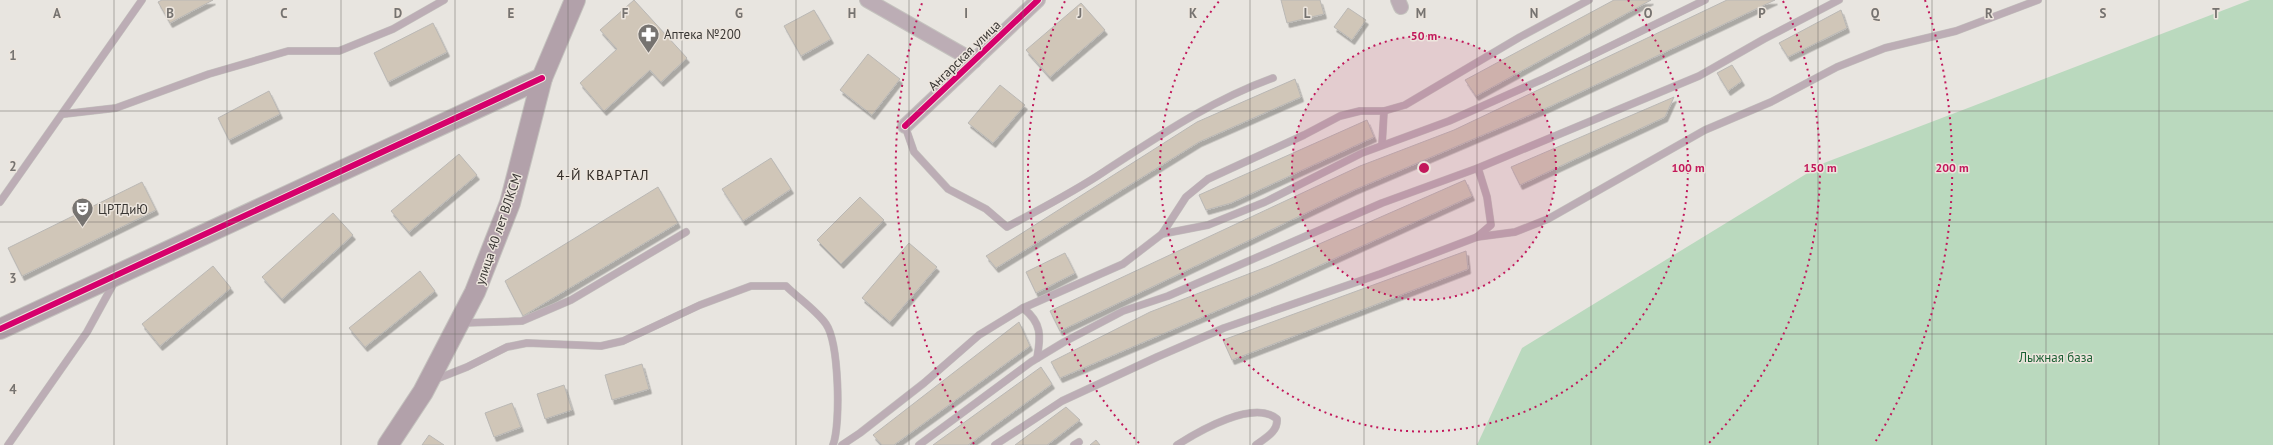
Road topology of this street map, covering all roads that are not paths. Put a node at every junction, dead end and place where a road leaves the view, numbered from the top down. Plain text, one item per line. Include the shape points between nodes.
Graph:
1 (142, 0) edge
2 (444, 0) edge
3 (576, 0) edge
4 (866, 0) edge
5 (1038, 0) edge
6 (1588, 0) edge
7 (1705, 0) edge
8 (1839, 0) edge
9 (2038, 0) edge
10 (974, 61) junction
11 (542, 78) junction
12 (1273, 78) dead end
13 (1384, 111) junction
14 (64, 114) junction
15 (905, 126) joint
16 (1382, 145) junction
17 (1478, 168) junction
18 (0, 202) edge
19 (686, 232) dead end
20 (1162, 234) junction
21 (1477, 237) junction
22 (120, 272) junction
23 (1024, 308) junction
24 (459, 324) junction
25 (0, 329) edge
26 (1037, 358) junction
27 (428, 382) junction
28 (8, 445) edge
29 (388, 445) edge
30 (833, 445) edge
31 (842, 445) edge
32 (919, 445) edge
33 (995, 445) edge
34 (1177, 445) edge
35 (1256, 445) edge

1 - 14 lane
2 - 14 lane via 393,29 339,51 288,51 209,74 116,108
3 - 11 street, улица 40 лет ВЛКСМ
4 - 10 street
5 - 10 street, Ангарская улица
6 - 13 lane via 1405,105
7 - 16 lane via 1544,80 1449,121
8 - 17 lane via 1699,76
9 - 21 lane via 1956,31 1885,48 1837,67 1771,102 1705,130 1548,219 1515,232
10 - 15 street, Ангарская улица
11 - 22 street
11 - 24 street, улица 40 лет ВЛКСМ via 510,203 475,292
12 - 15 lane via 1228,96 1185,119 1106,171 1007,227 986,209 948,189 914,152
13 - 16 lane
13 - 20 lane via 1360,111 1340,116 1208,179 1186,197
14 - 18 lane
16 - 20 lane via 1265,202 1215,222
17 - 21 lane via 1487,197 1491,225
17 - 26 lane via 1382,203 1168,296 1123,311
19 - 24 lane via 571,300 522,321
20 - 23 lane via 1123,264
21 - 33 lane via 1184,345 1062,401
22 - 25 street
22 - 28 lane via 87,332
23 - 26 lane via 1032,314 1041,336
23 - 31 lane via 979,335 924,383
24 - 27 street, улица 40 лет ВЛКСМ
26 - 32 lane
27 - 29 street, улица 40 лет ВЛКСМ
27 - 30 lane via 467,367 507,347 527,343 601,346 623,341 700,305 751,286 786,286 826,324 834,345 837,397 836,436
34 - 35 lane via 1240,414 1258,411 1272,415 1277,419 1277,423 1273,433

